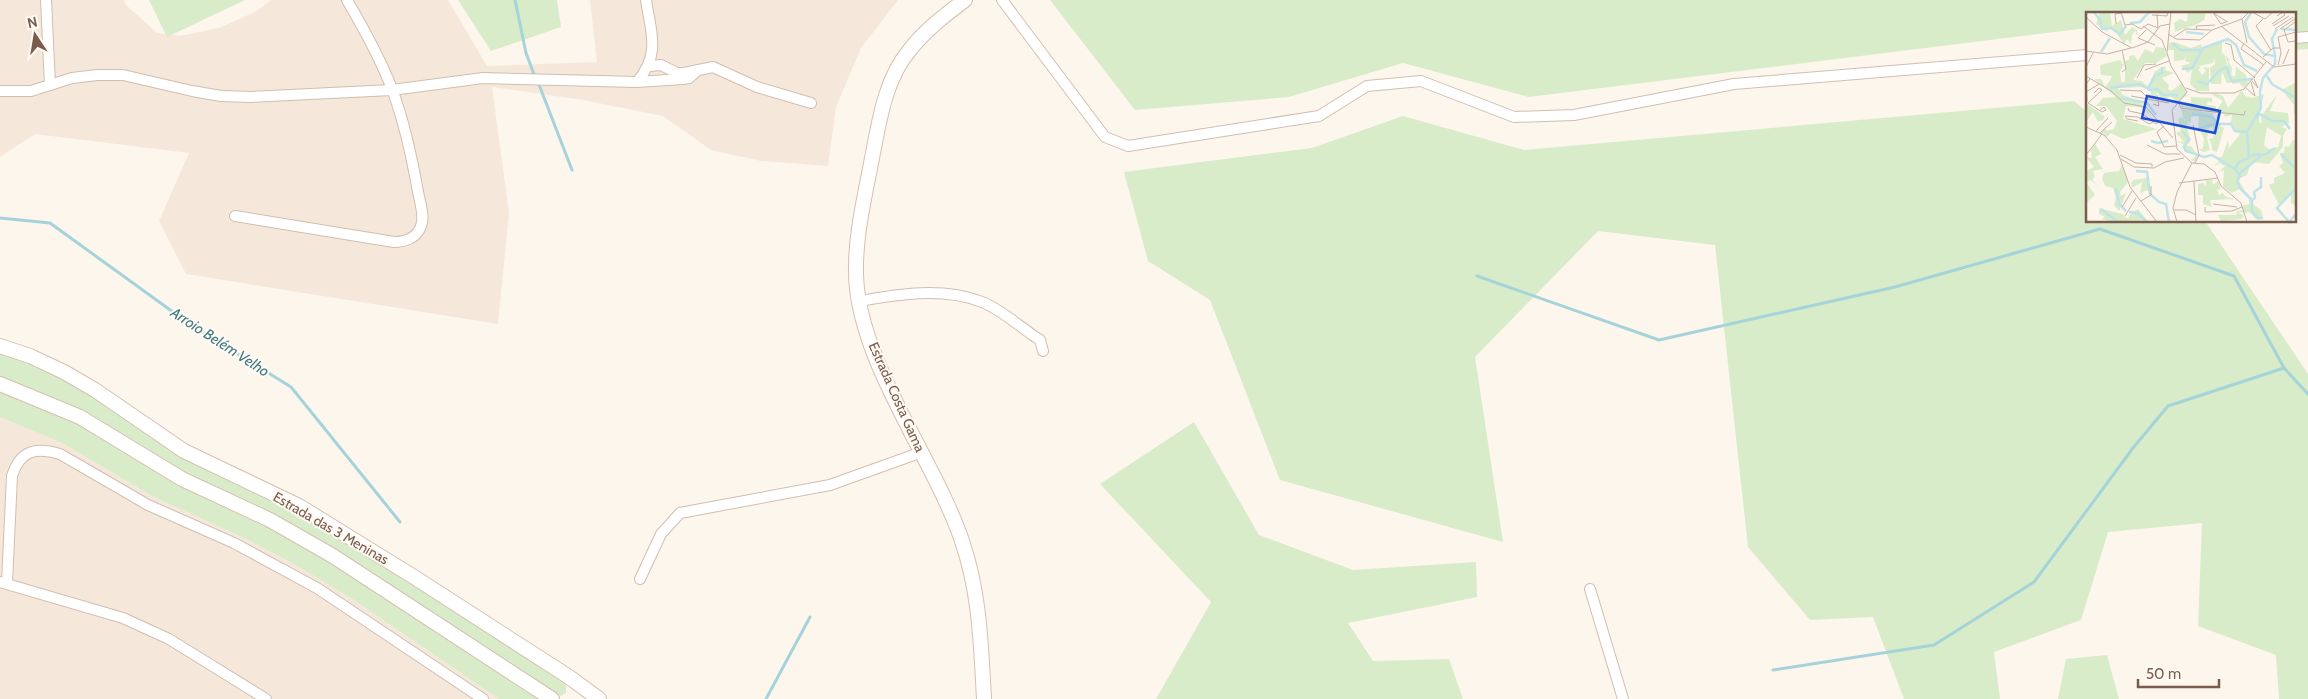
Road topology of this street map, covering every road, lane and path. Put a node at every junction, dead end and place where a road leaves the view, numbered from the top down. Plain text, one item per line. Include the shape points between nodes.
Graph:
1 (46, 0) edge
2 (348, 0) edge
3 (646, 0) edge
4 (965, 0) edge
5 (1002, 0) edge
6 (2086, 55) edge
7 (650, 66) junction
8 (698, 70) junction
9 (637, 82) junction
10 (50, 85) junction
11 (392, 90) junction
12 (0, 91) edge
13 (811, 103) dead end
14 (235, 216) dead end
15 (860, 301) junction
16 (0, 346) edge
17 (1043, 351) dead end
18 (0, 384) edge
19 (922, 452) junction
20 (640, 579) dead end
21 (4, 582) edge
22 (1590, 589) dead end
23 (266, 699) edge
24 (483, 699) edge
25 (552, 699) edge
26 (599, 699) edge
27 (984, 699) edge
28 (1623, 699) edge

1 - 10 street
2 - 11 street
3 - 7 street via 652,41
4 - 15 main road, Estrada Costa Gama via 943,16 908,51 892,83 880,119 858,236 856,276
5 - 6 street via 1105,138 1128,146 1319,116 1367,86 1421,80 1514,116 1574,115 1734,84
7 - 8 street via 661,65 678,73
7 - 9 street
8 - 9 street via 689,78
8 - 13 street via 713,67 756,86
9 - 11 street via 483,78
10 - 11 street via 72,78 123,75 221,96
10 - 12 street via 31,91
11 - 14 street via 414,169 422,219 421,228 411,239 394,242
15 - 17 street via 918,294 961,296 984,303 1040,340
15 - 19 main road, Estrada Costa Gama via 864,323 881,370
16 - 26 main road, Estrada das 3 Meninas via 64,372 184,451 299,506 570,677
18 - 25 main road, Estrada das 3 Meninas via 80,417 182,479 270,520
19 - 20 street via 830,485 680,512 661,534
19 - 27 main road, Estrada Costa Gama via 952,513 972,577 978,609
21 - 23 street via 122,618 169,639
21 - 24 street via 12,476 16,465 35,450 52,452 148,505 234,543 316,588
22 - 28 street

